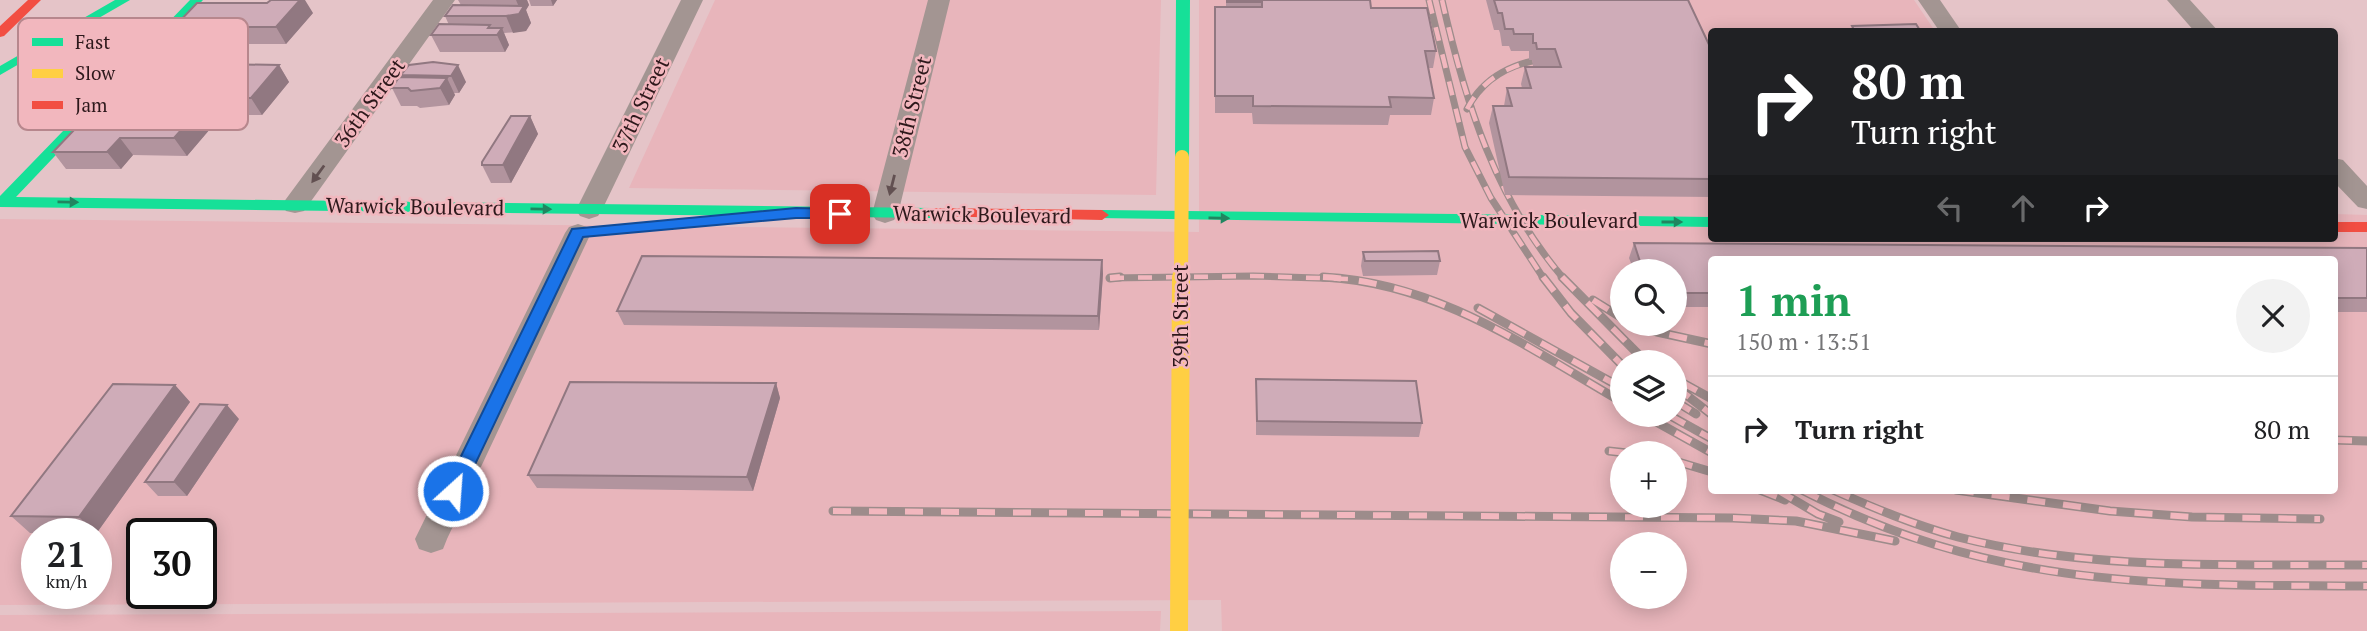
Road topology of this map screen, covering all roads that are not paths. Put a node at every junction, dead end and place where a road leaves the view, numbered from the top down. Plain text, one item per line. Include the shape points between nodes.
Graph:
1 (35, 0) edge
2 (124, 0) edge
3 (197, 0) edge
4 (444, 0) edge
5 (692, 0) edge
6 (939, 0) edge
7 (1183, 0) edge
8 (1929, 0) edge
9 (2178, 0) edge
10 (93, 18) edge
11 (180, 18) edge
12 (1948, 28) edge
13 (2204, 28) edge
14 (0, 33) edge
15 (18, 61) edge
16 (0, 71) edge
17 (71, 130) edge
18 (2338, 170) edge
19 (2367, 201) edge
20 (1, 203) edge
21 (295, 205) junction
22 (796, 213) junction
23 (885, 214) junction
24 (1708, 222) edge
25 (581, 227) junction
26 (646, 227) dead end
27 (2338, 227) edge
28 (2367, 227) edge
29 (430, 539) dead end
30 (1179, 631) edge

1 - 14 main road
2 - 10 main road
3 - 11 main road
4 -> 21 street, 36th Street
5 - 25 street, 37th Street
6 -> 23 street, 38th Street
7 - 30 main road, 39th Street, bridge
8 - 12 street
9 - 13 street
15 - 16 main road
17 - 20 main road
18 - 19 street
20 -> 21 main road, Warwick Boulevard
21 -> 25 main road, Warwick Boulevard
22 - 23 main road, Warwick Boulevard
22 - 25 main road, Warwick Boulevard
22 - 26 main road
23 -> 24 main road, Warwick Boulevard
25 - 29 street, 37th Street
27 - 28 main road

